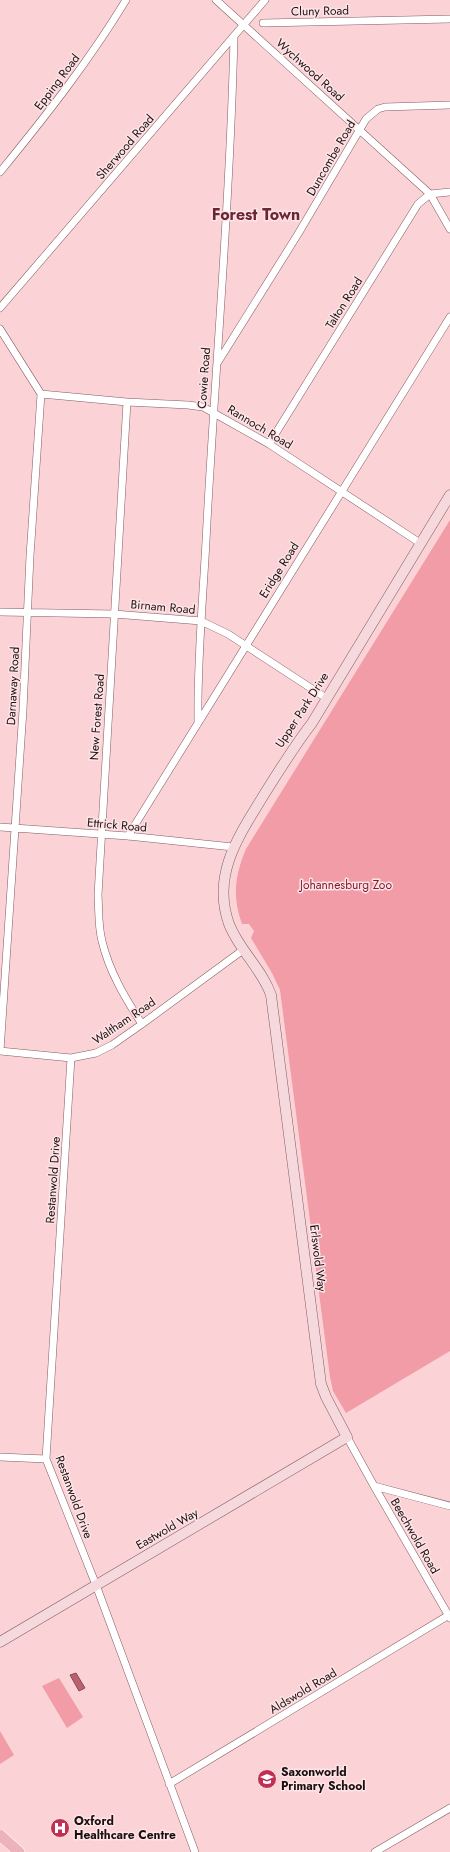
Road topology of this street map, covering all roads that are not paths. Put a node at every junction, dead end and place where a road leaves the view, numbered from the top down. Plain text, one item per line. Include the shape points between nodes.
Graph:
1 (126, 0) edge
2 (216, 0) edge
3 (265, 0) edge
4 (450, 19) edge
5 (263, 23) dead end
6 (243, 25) junction
7 (234, 37) junction
8 (450, 105) edge
9 (360, 130) junction
10 (0, 172) edge
11 (450, 192) edge
12 (430, 194) junction
13 (450, 229) edge
14 (0, 308) edge
15 (450, 317) edge
16 (0, 330) edge
17 (216, 364) junction
18 (41, 394) junction
19 (127, 402) junction
20 (213, 412) junction
21 (269, 444) junction
22 (341, 492) junction
23 (450, 495) edge
24 (420, 543) junction
25 (0, 612) edge
26 (28, 613) junction
27 (114, 614) junction
28 (201, 621) junction
29 (246, 646) junction
30 (326, 698) junction
31 (198, 722) junction
32 (0, 827) edge
33 (15, 827) junction
34 (100, 834) junction
35 (128, 836) junction
36 (233, 847) junction
37 (243, 950) junction
38 (142, 1024) junction
39 (0, 1051) edge
40 (71, 1058) junction
41 (347, 1436) junction
42 (0, 1457) edge
43 (46, 1459) junction
44 (374, 1486) junction
45 (450, 1506) edge
46 (96, 1585) junction
47 (449, 1616) edge
48 (0, 1642) edge
49 (168, 1784) junction
50 (450, 1808) edge
51 (0, 1836) edge
52 (0, 1844) edge
53 (9, 1852) edge
54 (18, 1852) edge
55 (195, 1852) edge
56 (375, 1852) edge

1 - 10 street, Epping Road via 61,97
2 - 6 street, Wychwood Road
3 - 6 street, Sherwood Road
4 - 5 street, Cluny Road
6 - 7 street, Sherwood Road
6 - 9 street, Wychwood Road
7 - 14 street, Sherwood Road
7 - 17 street, Cowie Road
8 - 9 street, Duncombe Road via 385,107 372,113
9 - 12 street, Wychwood Road
9 - 17 street, Duncombe Road
11 - 12 street
12 - 13 street, Wychwood Road
12 - 21 street, Talton Road via 418,204 403,226
15 - 22 street, Eridge Road
16 - 18 street
17 - 20 street, Cowie Road
18 - 19 street, Rannoch Road
18 - 26 street, Darnaway Road
19 - 20 street, Rannoch Road via 188,405 203,407
19 - 27 street, New Forest Road
20 - 21 street, Rannoch Road
20 - 28 street, Cowie Road
21 - 22 street, Rannoch Road
22 - 24 street, Rannoch Road
22 - 29 street, Eridge Road
23 - 24 main road, Upper Park Drive
24 - 30 main road, Upper Park Drive
25 - 26 street, Birnam Road
26 - 27 street, Birnam Road
26 - 33 street, Darnaway Road
27 - 28 street, Birnam Road
27 - 34 street, New Forest Road
28 - 29 street, Birnam Road
28 - 31 street, Cowie Road
29 - 30 street, Birnam Road
29 - 31 street, Eridge Road
30 - 36 main road, Upper Park Drive
31 - 35 street, Eridge Road
32 - 33 street, Ettrick Road
33 - 34 street, Ettrick Road
33 - 39 street, Darnaway Road
34 - 35 street, Ettrick Road
34 - 38 street, New Forest Road via 98,895 102,940 121,990
35 - 36 street, Ettrick Road
36 - 37 main road, Upper Park Drive via 224,878 223,898 230,926
37 - 38 street, Waltham Road
37 - 41 main road, Erlswold Way via 266,984 270,995 321,1384
38 - 40 street, Waltham Road via 104,1050 89,1056
39 - 40 street, Waltham Road
40 - 43 street, Restanwold Drive
41 - 44 street, Erlswold Way
41 - 46 main road, Eastwold Way
42 - 43 street
43 - 46 street, Restanwold Drive
44 - 45 street
44 - 47 street, Beechwold Road
46 - 48 main road, Eastwold Way
46 - 49 street, Restanwold Drive
47 - 49 street, Aldswold Road
49 - 55 street, Restanwold Drive
50 - 56 street
51 - 54 main road
52 - 53 main road

